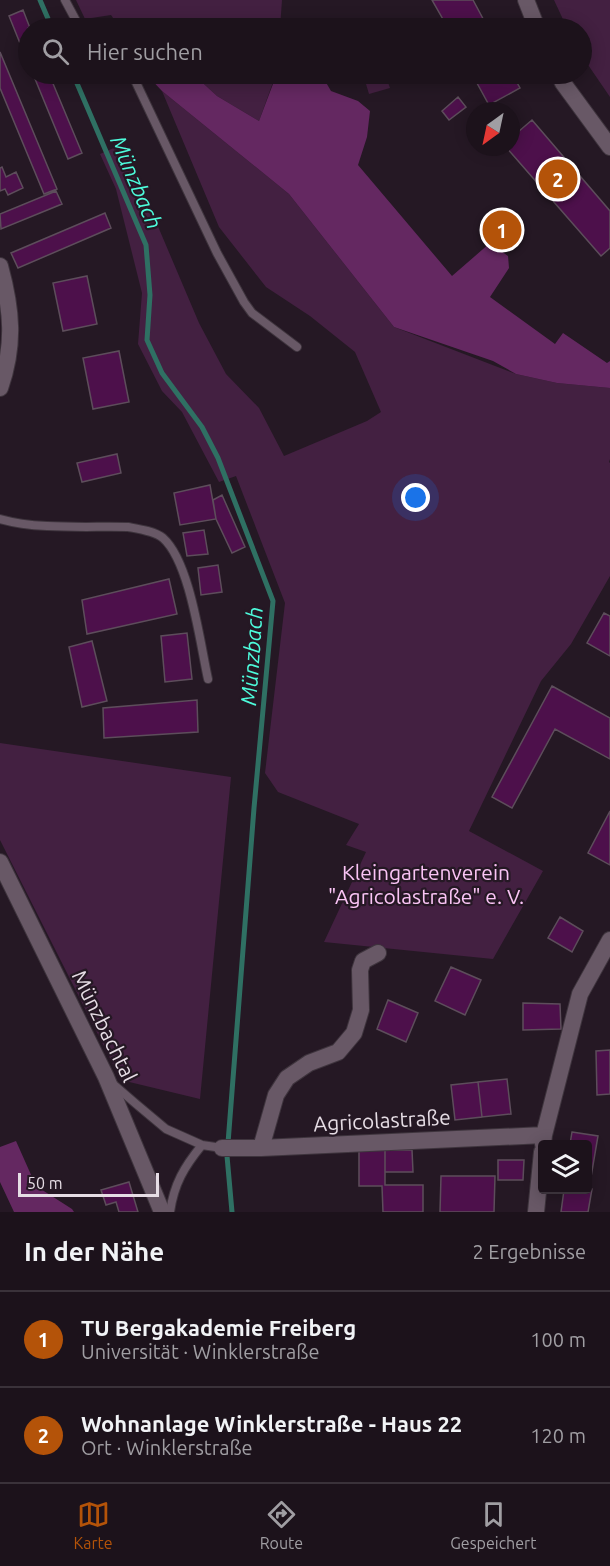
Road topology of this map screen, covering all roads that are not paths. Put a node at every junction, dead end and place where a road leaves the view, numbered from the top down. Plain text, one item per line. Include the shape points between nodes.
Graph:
1 (65, 0) edge
2 (526, 0) edge
3 (75, 18) edge
4 (533, 18) edge
5 (137, 84) edge
6 (564, 84) edge
7 (610, 147) edge
8 (0, 266) edge
9 (297, 348) dead end
10 (0, 388) edge
11 (0, 519) edge
12 (207, 678) dead end
13 (0, 862) edge
14 (610, 940) edge
15 (378, 953) dead end
16 (106, 1077) junction
17 (544, 1140) edge
18 (538, 1144) edge
19 (202, 1146) junction
20 (222, 1148) joint
21 (261, 1148) junction
22 (538, 1193) edge
23 (162, 1212) edge
24 (170, 1212) edge
25 (536, 1212) edge

1 - 3 lane
2 - 4 street
5 - 9 lane via 244,302 252,313
6 - 7 street
8 - 10 street via 11,337
11 - 12 lane via 39,526 128,527 162,537 173,551 189,587
13 - 16 street, Münzbachtal
14 - 17 street via 580,994
15 - 21 street via 363,961 360,970 361,1010 354,1033 338,1052 309,1063 287,1078 276,1095
16 - 19 lane via 166,1128
16 - 23 street, Münzbachtal
18 - 21 street, Agricolastraße
19 - 20 lane
19 - 24 lane via 185,1166
20 - 21 street, Agricolastraße
22 - 25 street

